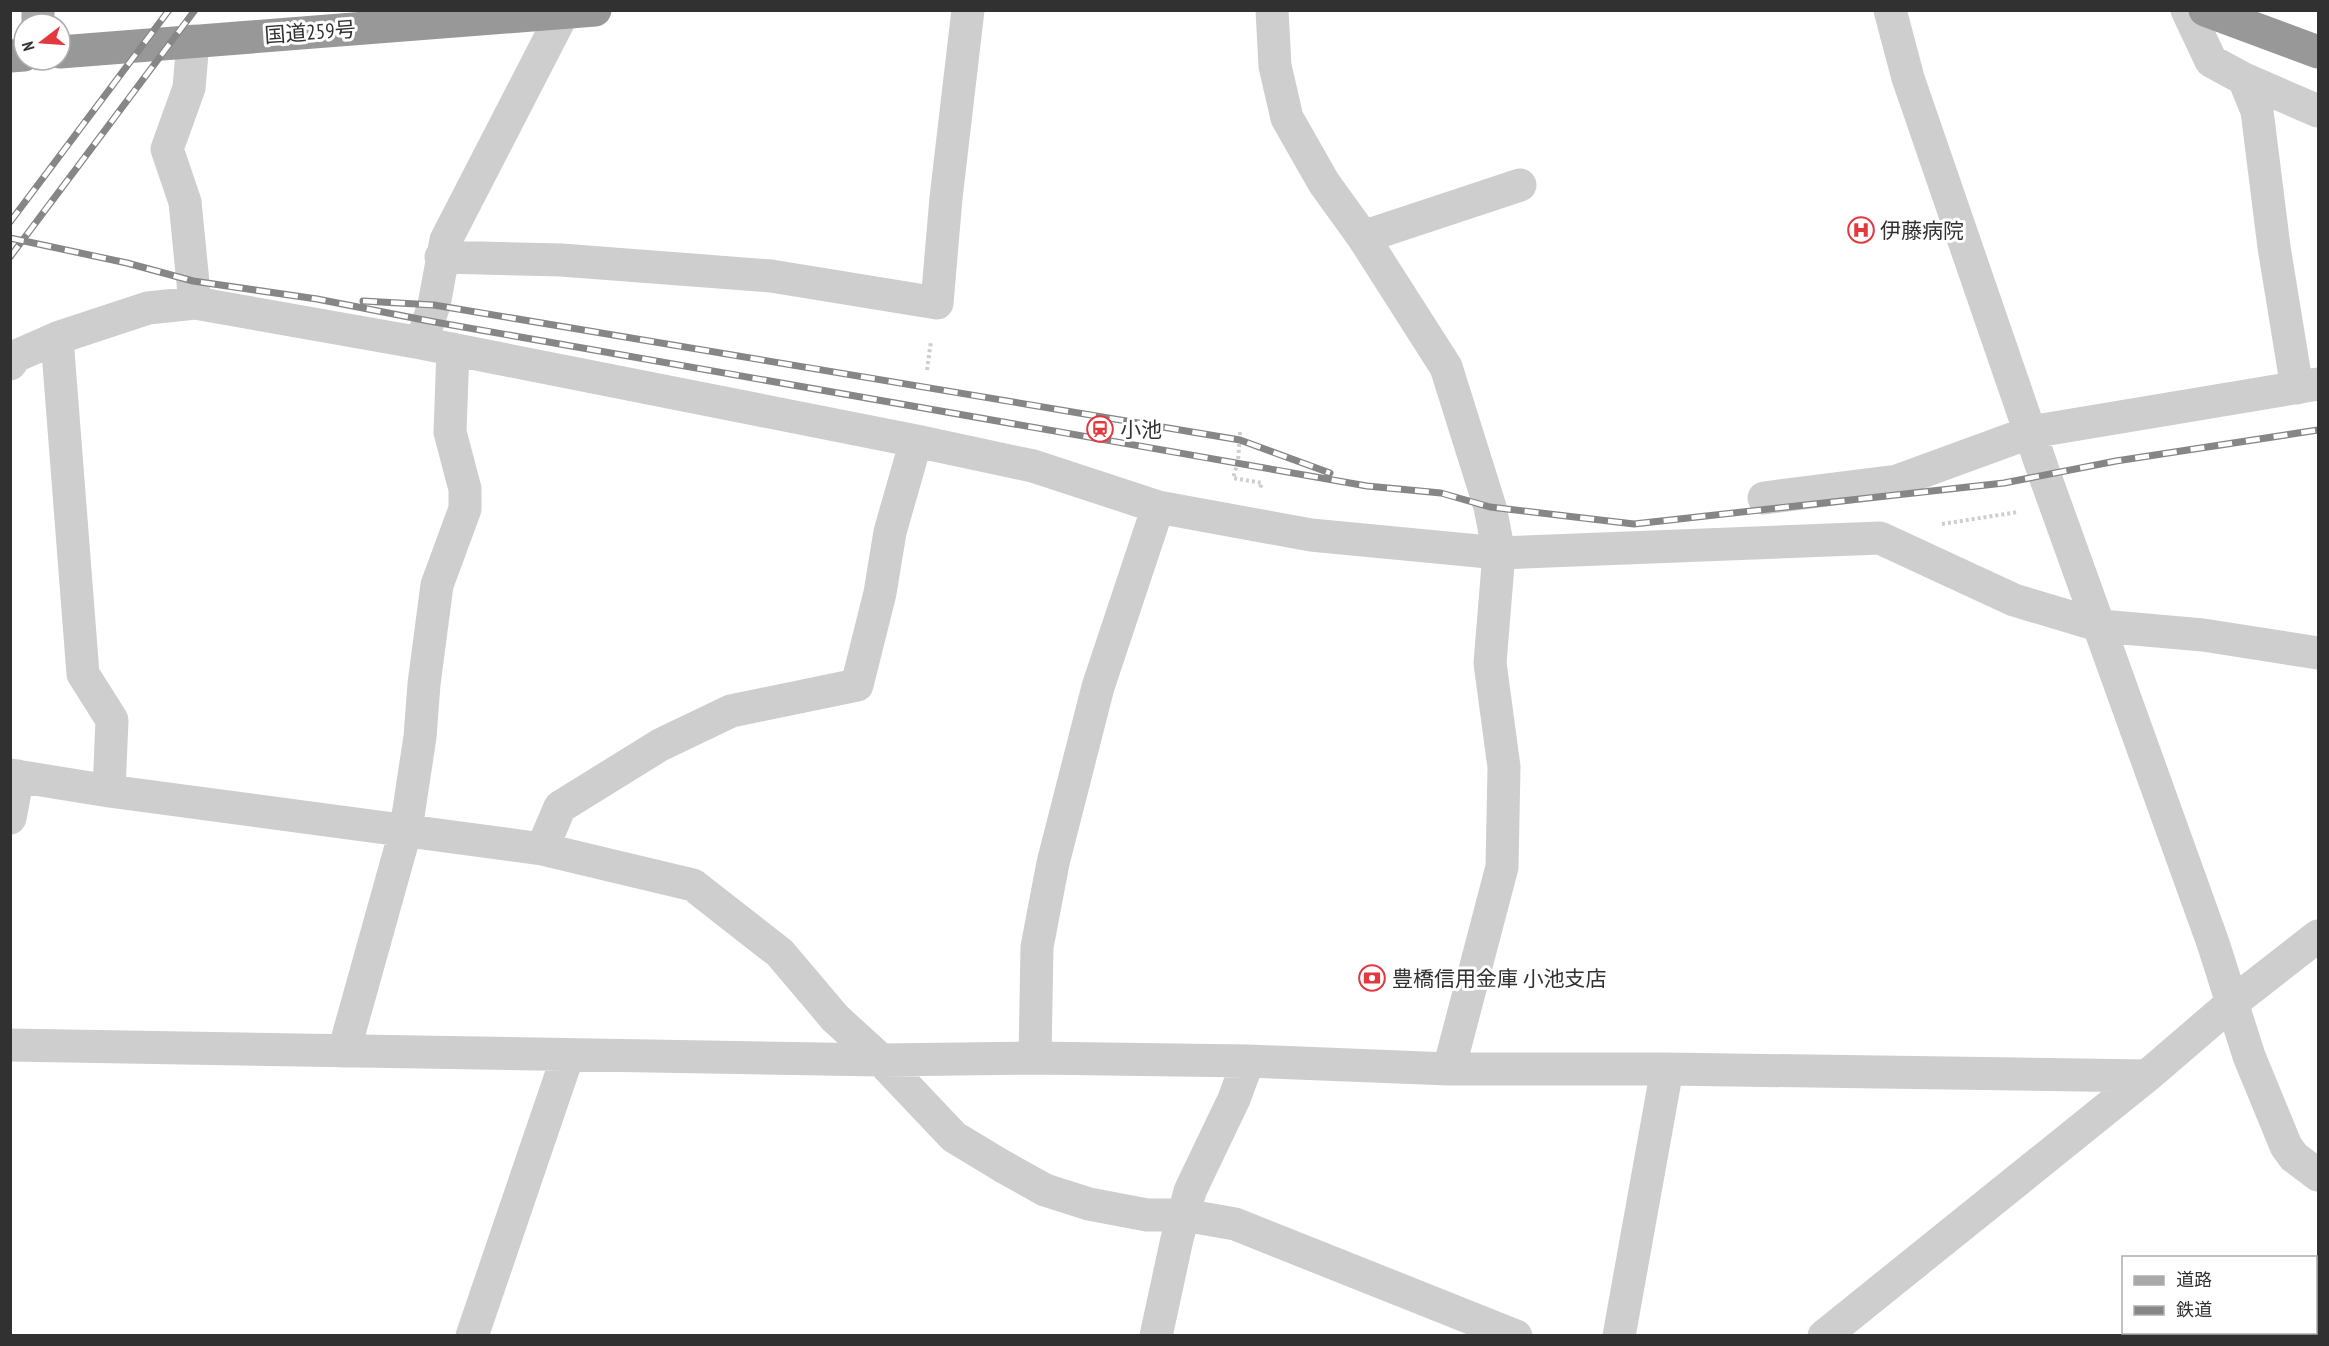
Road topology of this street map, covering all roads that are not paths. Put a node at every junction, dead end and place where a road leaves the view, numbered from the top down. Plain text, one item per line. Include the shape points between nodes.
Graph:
1 (595, 10) edge
2 (968, 10) edge
3 (1272, 10) edge
4 (1890, 10) edge
5 (2187, 10) edge
6 (2205, 10) edge
7 (563, 13) junction
8 (193, 41) junction
9 (72, 51) edge
10 (2319, 52) edge
11 (2244, 79) junction
12 (2319, 111) edge
13 (1520, 185) dead end
14 (1363, 237) junction
15 (441, 257) junction
16 (195, 303) junction
17 (57, 338) junction
18 (437, 346) junction
19 (10, 364) edge
20 (2308, 386) edge
21 (2031, 432) junction
22 (916, 441) junction
23 (1764, 498) dead end
24 (1158, 507) junction
25 (1499, 552) junction
26 (2101, 626) junction
27 (2319, 653) edge
28 (14, 776) edge
29 (109, 791) junction
30 (10, 818) edge
31 (406, 829) junction
32 (543, 849) junction
33 (2319, 936) edge
34 (2232, 1003) junction
35 (10, 1045) edge
36 (344, 1051) junction
37 (568, 1055) junction
38 (1035, 1058) junction
39 (881, 1060) junction
40 (1248, 1061) junction
41 (1449, 1069) junction
42 (1667, 1069) junction
43 (2147, 1076) junction
44 (2319, 1175) edge
45 (1184, 1215) junction
46 (472, 1335) edge
47 (1156, 1335) edge
48 (1516, 1335) edge
49 (1619, 1335) edge
50 (1824, 1335) edge

1 - 7 highway, 国道259号
2 - 15 street via 937,303 771,276 561,260
3 - 14 street via 1275,66 1287,118 1324,183
4 - 21 street via 1908,78
5 - 11 street via 2211,61
6 - 10 highway
7 - 8 highway, 国道259号
7 - 15 street via 446,240
8 - 9 highway, 国道259号
8 - 16 street via 189,88 166,149 185,202
11 - 12 street
11 - 20 street via 2257,111 2274,247
13 - 14 street
14 - 25 street via 1446,367 1490,507
15 - 18 street via 434,305
16 - 17 street via 148,308
16 - 18 street
17 - 19 street via 16,356
17 - 29 street via 83,674 112,720
18 - 22 street
18 - 31 street via 450,432 465,489 465,508 436,585
20 - 21 street
21 - 23 street via 1897,481
21 - 26 street
22 - 24 street via 1033,466
22 - 32 street via 890,532 880,593 857,686 731,711 660,745 560,807
24 - 25 street via 1311,535
24 - 38 street via 1098,687 1053,863 1037,947
25 - 26 street via 1880,537 2014,600
25 - 41 street via 1490,663 1504,767 1502,867
26 - 27 street via 2203,635
26 - 34 street
28 - 29 street
28 - 30 street
29 - 31 street
31 - 32 street
31 - 36 street
32 - 39 street via 693,885 780,953 835,1018
33 - 34 street
34 - 43 street
34 - 44 street via 2248,1056 2286,1146
35 - 36 street
36 - 37 street
37 - 39 street
37 - 46 street
38 - 39 street
38 - 40 street
39 - 45 street via 954,1137 1045,1190 1089,1204 1146,1215
40 - 41 street
40 - 45 street via 1190,1191
41 - 42 street
42 - 43 street
42 - 49 street
43 - 50 street
45 - 47 street
45 - 48 street via 1235,1224

